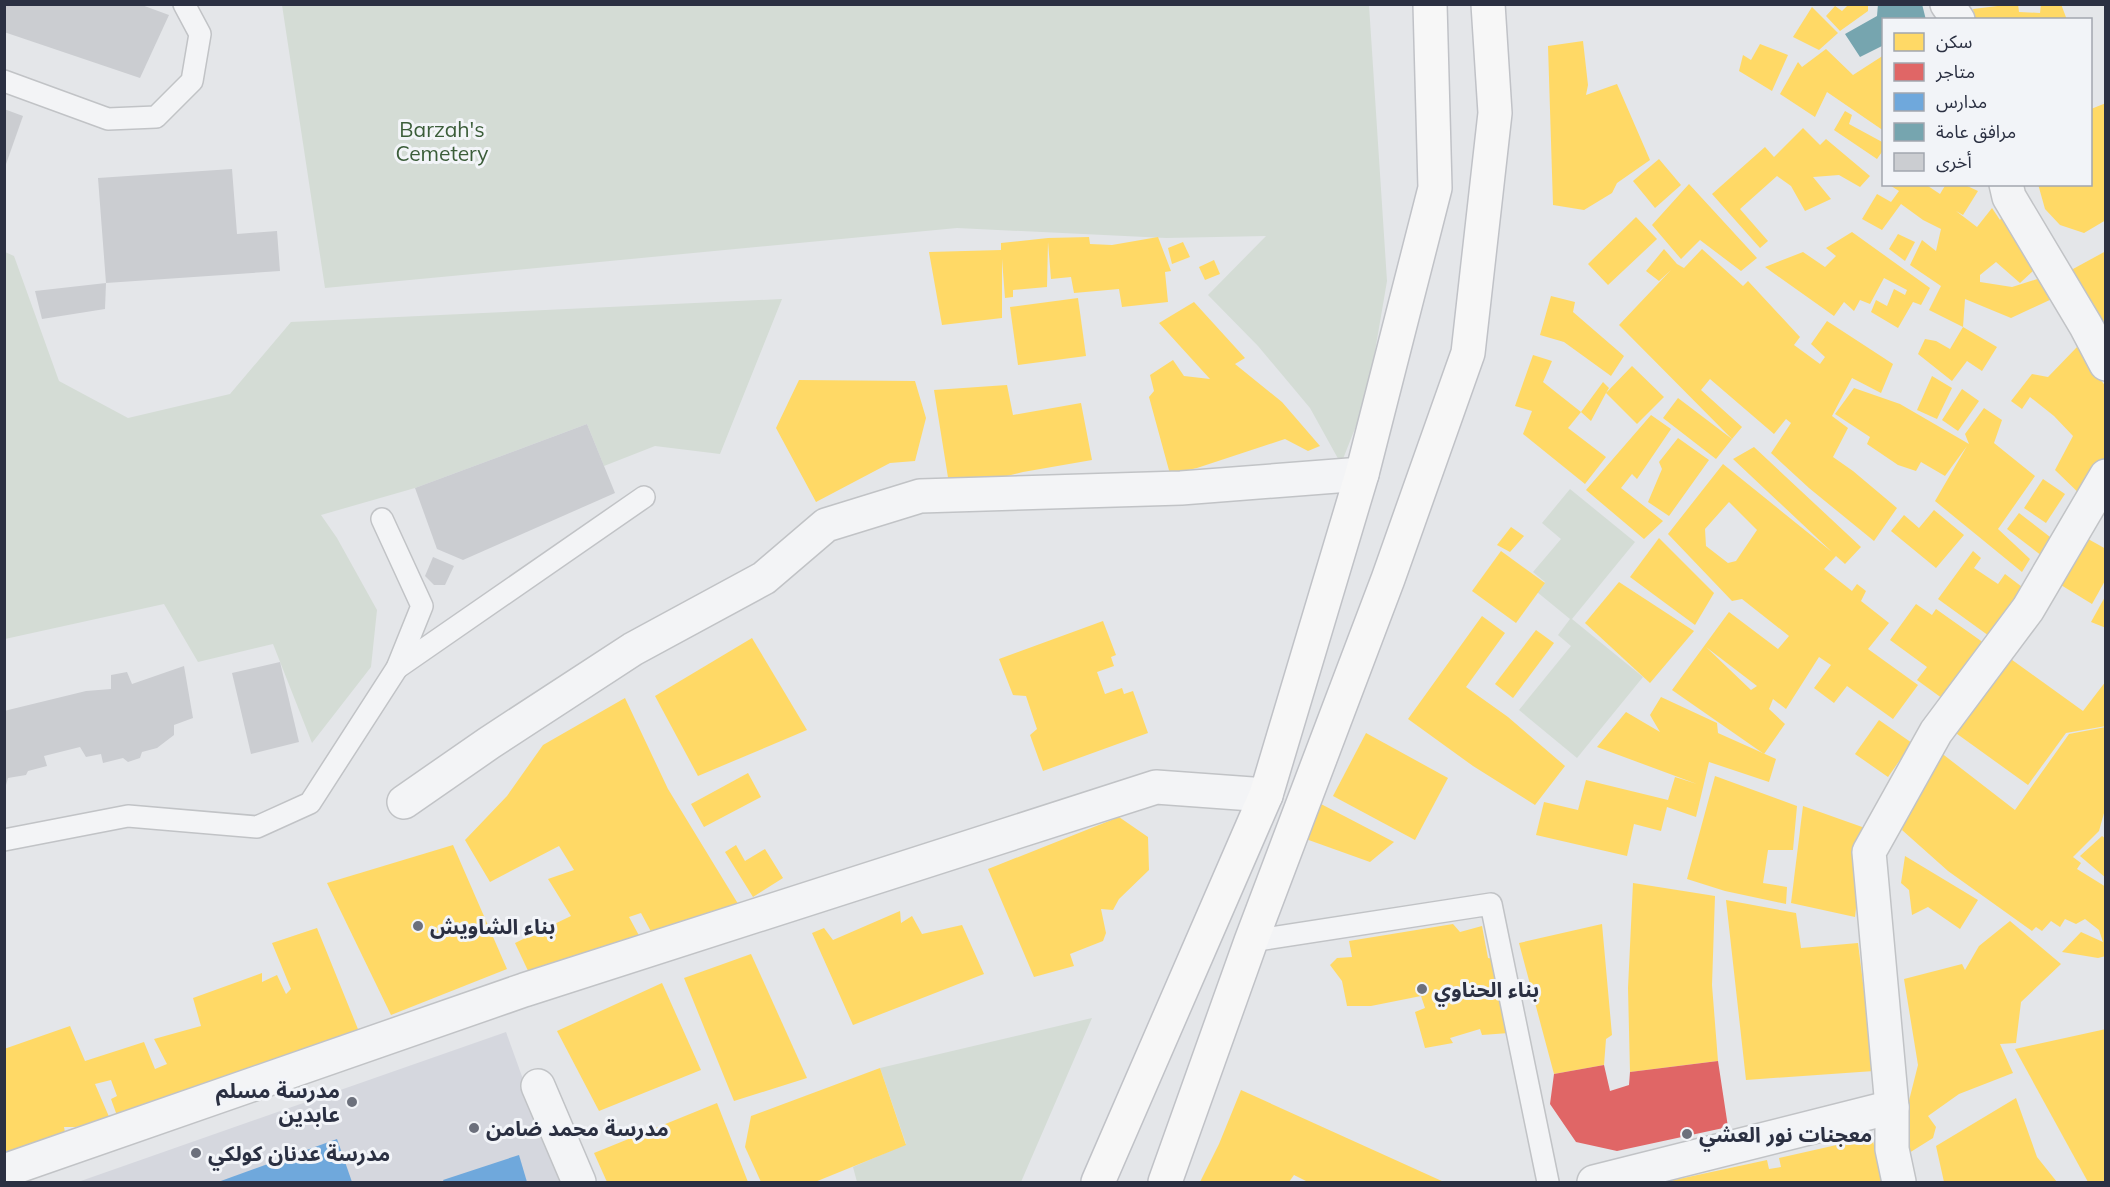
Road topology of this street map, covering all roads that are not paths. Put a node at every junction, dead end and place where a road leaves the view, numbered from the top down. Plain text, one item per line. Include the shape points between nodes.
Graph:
1 (184, 4) edge
2 (1430, 4) edge
3 (1488, 4) edge
4 (1947, 4) edge
5 (1957, 18) edge
6 (4, 81) edge
7 (2006, 186) edge
8 (2106, 364) edge
9 (1362, 474) junction
10 (2106, 476) edge
11 (644, 497) dead end
12 (382, 519) dead end
13 (397, 668) junction
14 (1266, 795) junction
15 (404, 802) dead end
16 (4, 840) edge
17 (1251, 941) junction
18 (538, 1086) dead end
19 (1892, 1107) junction
20 (14, 1174) edge
21 (579, 1182) edge
22 (1098, 1182) edge
23 (1165, 1182) edge
24 (1548, 1182) edge
25 (1594, 1182) edge
26 (1899, 1182) edge

1 - 6 lane via 200,34 192,81 156,117 108,119
2 - 9 main road via 1435,188
3 - 17 main road via 1495,113 1468,353 1388,579
4 - 5 street
7 - 8 street via 2009,197
9 - 14 main road
9 - 15 street via 1181,488 920,496 826,525 764,578 633,649
10 - 19 street via 2028,609 1936,732 1869,852
11 - 13 lane
12 - 13 lane via 422,606
13 - 16 lane via 310,803 257,827 128,816
14 - 20 street via 1156,788 524,990
14 - 22 main road
17 - 23 main road
17 - 24 lane via 1491,904
18 - 21 street
19 - 25 street
19 - 26 street via 1892,1149

